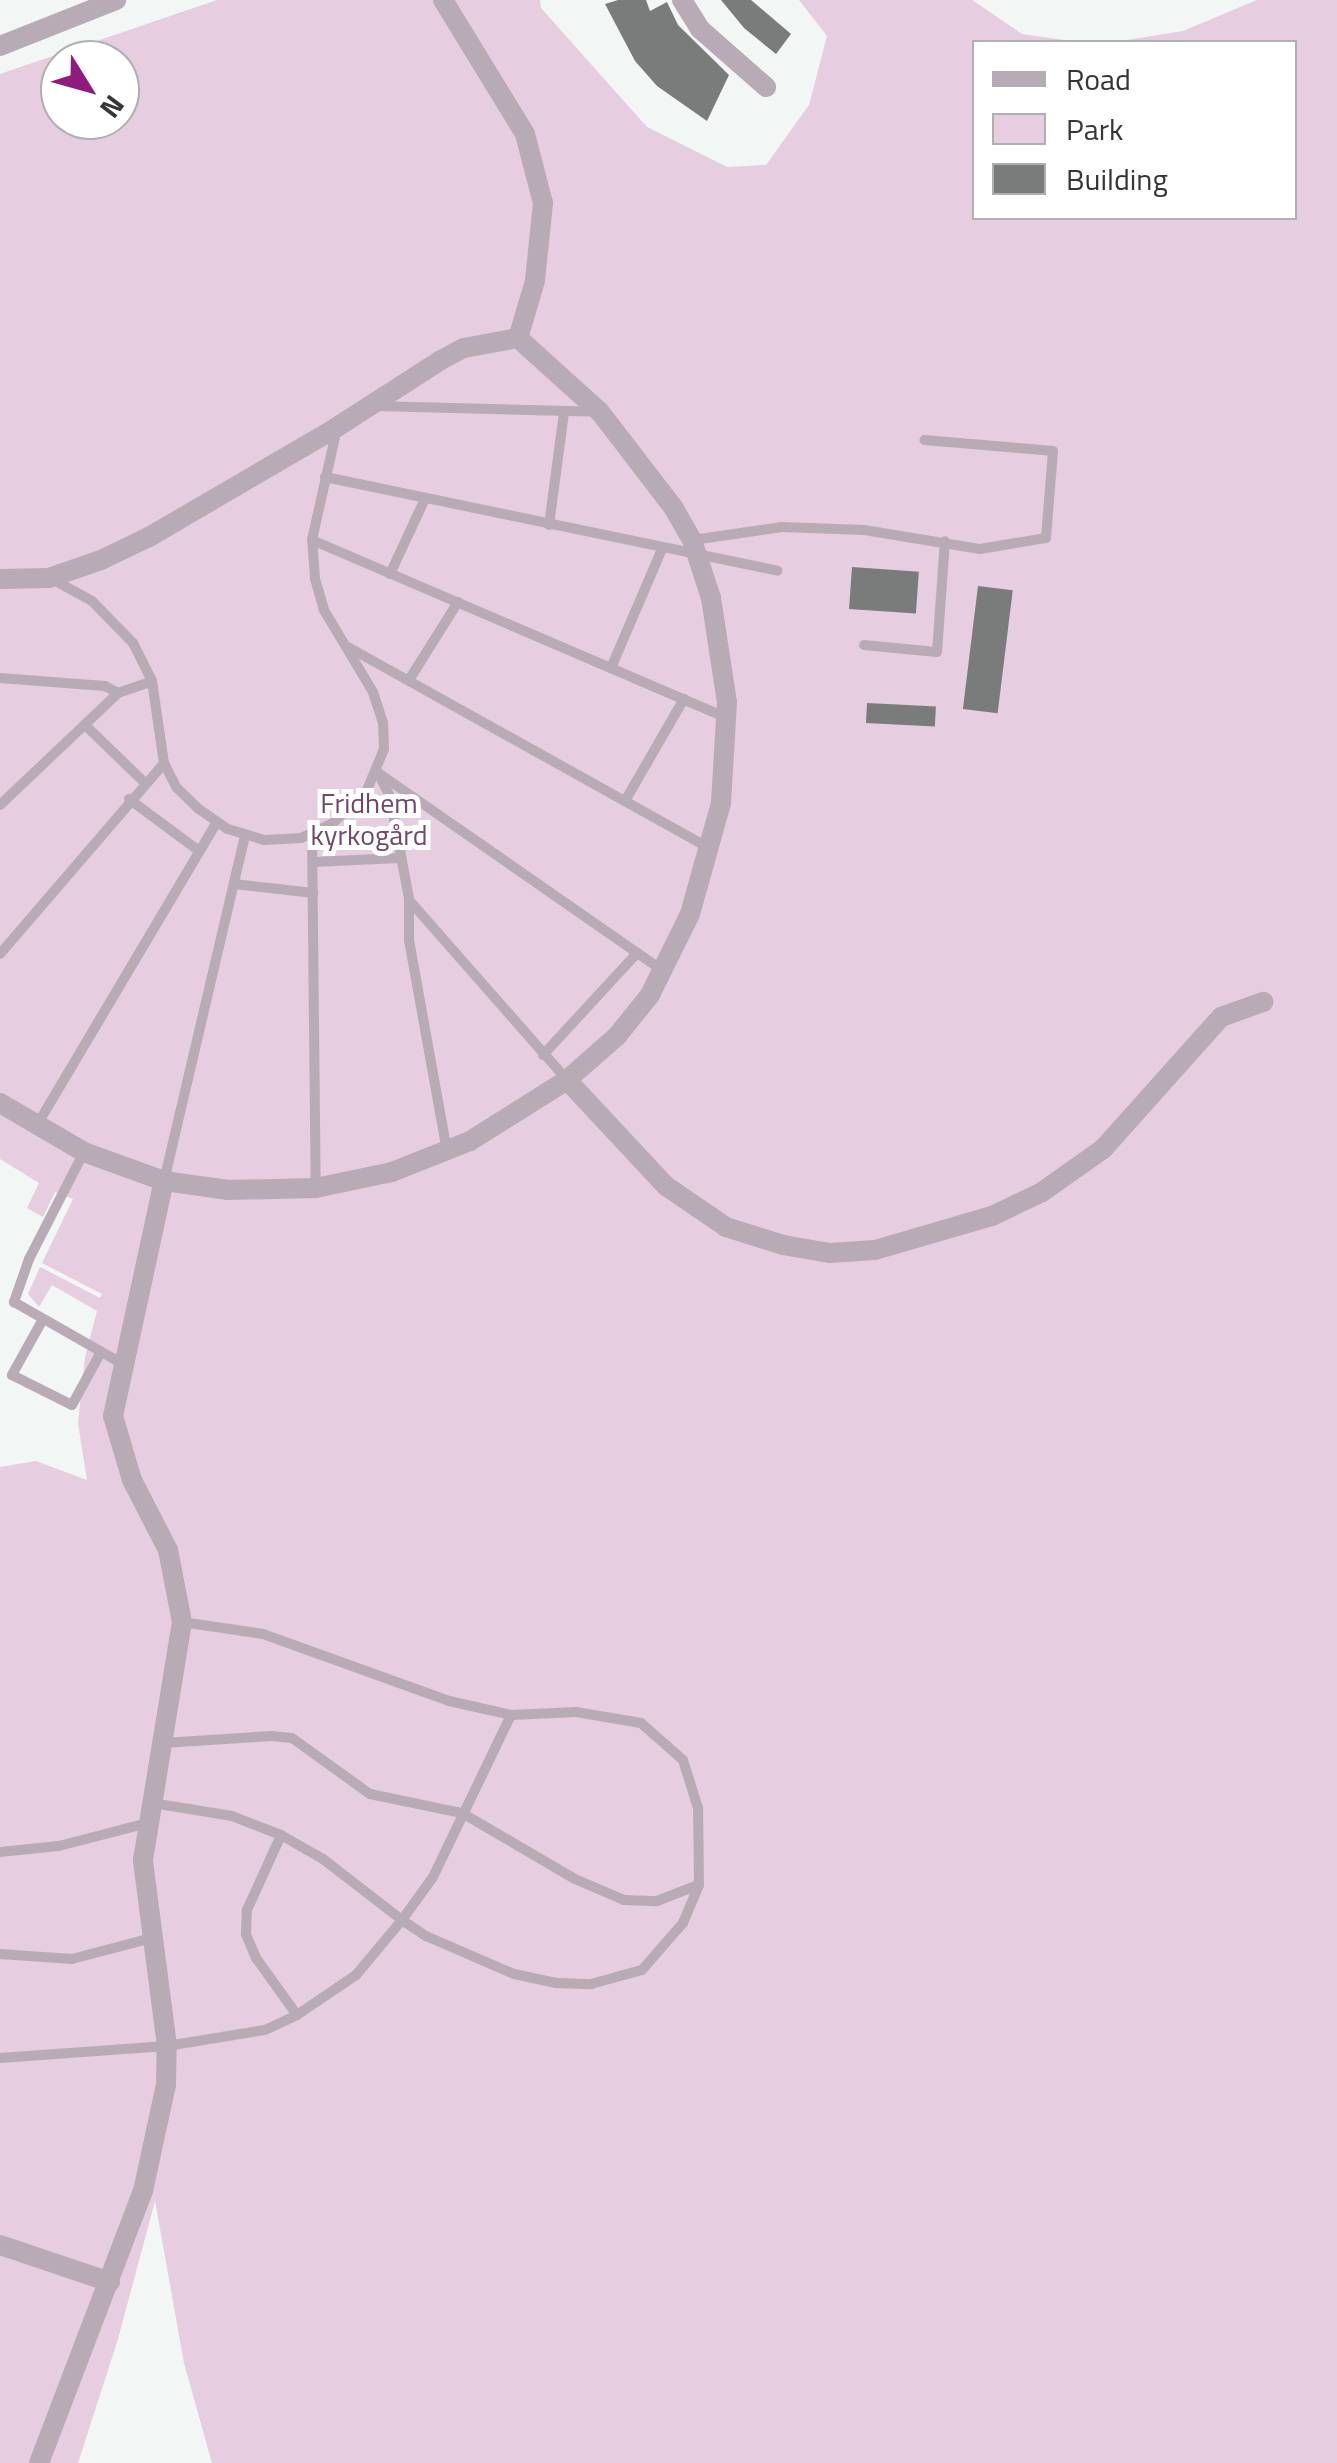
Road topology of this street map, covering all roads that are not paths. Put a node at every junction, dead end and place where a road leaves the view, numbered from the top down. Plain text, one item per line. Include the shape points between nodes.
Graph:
1 (116, 0) edge
2 (443, 0) edge
3 (682, 0) edge
4 (0, 46) edge
5 (766, 87) dead end
6 (518, 338) junction
7 (369, 406) junction
8 (564, 412) junction
9 (600, 412) junction
10 (337, 427) junction
11 (924, 440) dead end
12 (326, 477) junction
13 (425, 499) junction
14 (549, 525) junction
15 (312, 540) junction
16 (945, 540) junction
17 (694, 548) junction
18 (662, 549) junction
19 (776, 571) dead end
20 (390, 574) junction
21 (48, 578) junction
22 (0, 579) edge
23 (458, 602) junction
24 (343, 644) junction
25 (864, 645) dead end
26 (612, 668) junction
27 (0, 678) edge
28 (408, 680) junction
29 (152, 681) junction
30 (118, 693) junction
31 (684, 699) junction
32 (726, 718) junction
33 (86, 726) junction
34 (164, 763) junction
35 (376, 771) junction
36 (144, 782) junction
37 (0, 789) edge
38 (17, 789) junction
39 (129, 799) junction
40 (625, 801) junction
41 (0, 805) edge
42 (217, 822) junction
43 (312, 833) junction
44 (245, 836) junction
45 (709, 848) junction
46 (198, 850) junction
47 (399, 858) junction
48 (314, 862) junction
49 (234, 884) junction
50 (313, 893) junction
51 (408, 900) junction
52 (637, 953) junction
53 (0, 954) edge
54 (664, 972) junction
55 (1263, 1002) dead end
56 (543, 1055) junction
57 (567, 1080) junction
58 (0, 1103) edge
59 (37, 1124) junction
60 (84, 1152) junction
61 (447, 1152) junction
62 (164, 1181) junction
63 (316, 1188) junction
64 (42, 1321) junction
65 (101, 1352) junction
66 (122, 1363) junction
67 (182, 1622) junction
68 (510, 1715) junction
69 (162, 1743) junction
70 (150, 1813) junction
71 (462, 1813) junction
72 (281, 1835) junction
73 (0, 1852) edge
74 (699, 1885) junction
75 (402, 1920) junction
76 (152, 1938) junction
77 (0, 1954) edge
78 (297, 2014) junction
79 (167, 2046) junction
80 (1, 2056) edge
81 (0, 2245) edge
82 (110, 2282) junction
83 (38, 2463) edge

1 - 4 street
2 - 6 street via 525,134 543,203 536,281
3 - 5 street via 700,29
6 - 7 street via 464,348
6 - 9 street
7 - 8 lane
7 - 10 street
8 - 9 lane
8 - 14 lane
9 - 17 street via 652,474
10 - 12 lane
10 - 21 street via 149,537
11 - 16 lane via 1053,450 1046,538 980,549
12 - 13 lane
12 - 15 lane
13 - 14 lane
13 - 20 lane
14 - 18 lane
15 - 20 lane
15 - 24 lane via 324,610
16 - 17 lane via 782,527
16 - 25 lane via 936,652
17 - 18 lane
17 - 19 lane
17 - 32 street via 711,598
18 - 26 lane
20 - 23 lane
21 - 22 street
21 - 29 lane via 109,615 134,643
23 - 26 lane
23 - 28 lane
24 - 28 lane
24 - 35 lane via 383,723
26 - 31 lane
27 - 30 lane via 105,686
28 - 40 lane
29 - 30 lane
29 - 34 lane
30 - 33 lane
31 - 32 lane
31 - 40 lane
32 - 45 street via 721,803
33 - 36 lane
33 - 38 lane
34 - 36 lane
34 - 42 lane via 177,788
35 - 43 lane via 346,814
35 - 47 lane via 390,797
35 - 52 lane
36 - 39 lane
37 - 38 lane
38 - 41 lane
39 - 46 lane
39 - 53 lane
40 - 45 lane
42 - 44 lane
42 - 46 lane
43 - 44 lane via 284,840
43 - 48 lane
44 - 49 lane
45 - 54 street
46 - 59 lane
47 - 48 lane
47 - 51 lane
48 - 50 lane
49 - 50 lane
49 - 62 lane
50 - 63 lane
51 - 56 lane
51 - 61 lane via 409,940
52 - 54 lane
52 - 56 lane
54 - 57 street via 631,1021
55 - 57 street via 1221,1017 1103,1148 1042,1192 992,1216 875,1250 783,1245 716,1221 666,1186
56 - 57 lane
57 - 61 street
58 - 59 street
59 - 60 street
60 - 62 street
60 - 64 lane via 15,1290 18,1307
61 - 63 street
62 - 63 street via 228,1190
62 - 66 street
64 - 65 lane
64 - 65 lane via 12,1375 72,1406
65 - 66 lane
66 - 67 street via 116,1436 168,1550
67 - 68 lane via 263,1634 449,1702
67 - 69 street
68 - 71 lane
68 - 74 lane via 604,1715 658,1733 683,1760 693,1784
69 - 70 street
69 - 71 lane via 292,1738 370,1794
70 - 72 lane via 232,1816
70 - 73 lane via 59,1846
70 - 76 street via 142,1860
71 - 74 lane via 624,1900 657,1901
71 - 75 lane via 432,1877
72 - 75 lane
72 - 78 lane via 246,1910 246,1934
74 - 75 lane via 683,1923 649,1964 624,1978 591,1984 503,1970
75 - 78 lane via 356,1975
76 - 77 lane via 72,1958
76 - 79 street
78 - 79 lane via 265,2030
79 - 80 lane
79 - 82 street via 160,2121
81 - 82 street
82 - 83 street

